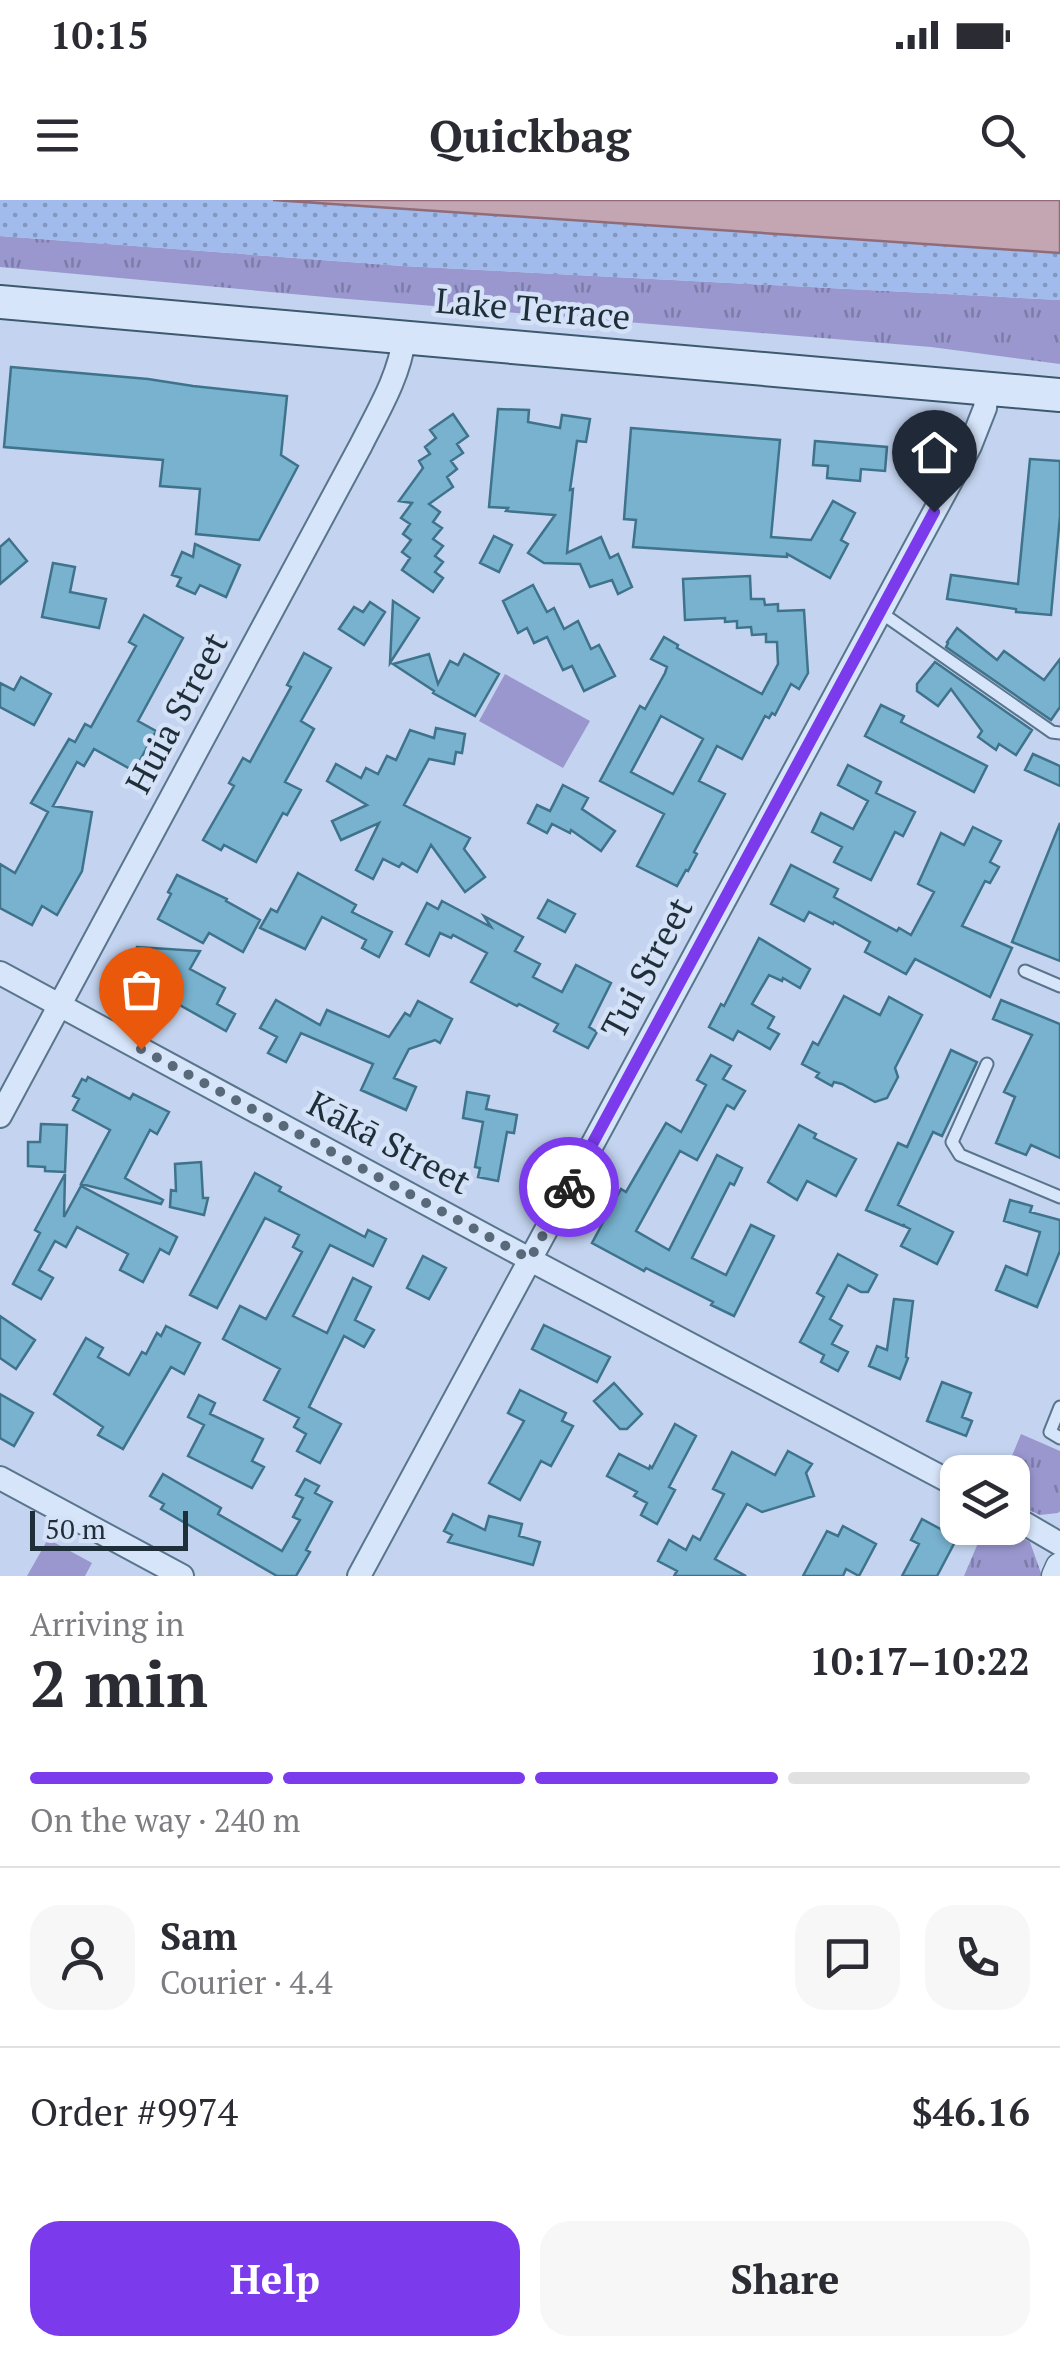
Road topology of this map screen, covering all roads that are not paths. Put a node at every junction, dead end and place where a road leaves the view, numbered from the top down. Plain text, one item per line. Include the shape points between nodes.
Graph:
1 (0, 302) edge
2 (404, 339) junction
3 (987, 390) junction
4 (1060, 395) edge
5 (880, 612) junction
6 (1060, 733) edge
7 (1024, 971) dead end
8 (0, 974) edge
9 (1060, 986) edge
10 (60, 1006) junction
11 (987, 1064) dead end
12 (0, 1116) edge
13 (1060, 1197) edge
14 (530, 1259) junction
15 (1060, 1406) edge
16 (1060, 1438) edge
17 (940, 1476) edge
18 (0, 1478) edge
19 (1030, 1526) edge
20 (1060, 1544) edge
21 (1060, 1567) edge
22 (182, 1576) edge
23 (359, 1576) edge
24 (1056, 1576) edge

1 - 2 main road, Lake Terrace
2 - 3 main road, Lake Terrace
2 - 10 street, Huia Street via 393,380 361,446
3 - 4 main road, Lake Terrace
3 - 5 street, Tui Street via 970,446
5 - 6 lane
5 - 14 street, Tui Street
7 - 9 lane
8 - 10 street, Kākā Street
10 - 12 street, Huia Street
10 - 14 street, Kākā Street
11 - 13 lane via 952,1142 960,1156
14 - 17 street, Kākā Street
14 - 23 street, Tui Street
15 - 16 lane via 1050,1432
18 - 22 street
19 - 20 street
21 - 24 street

